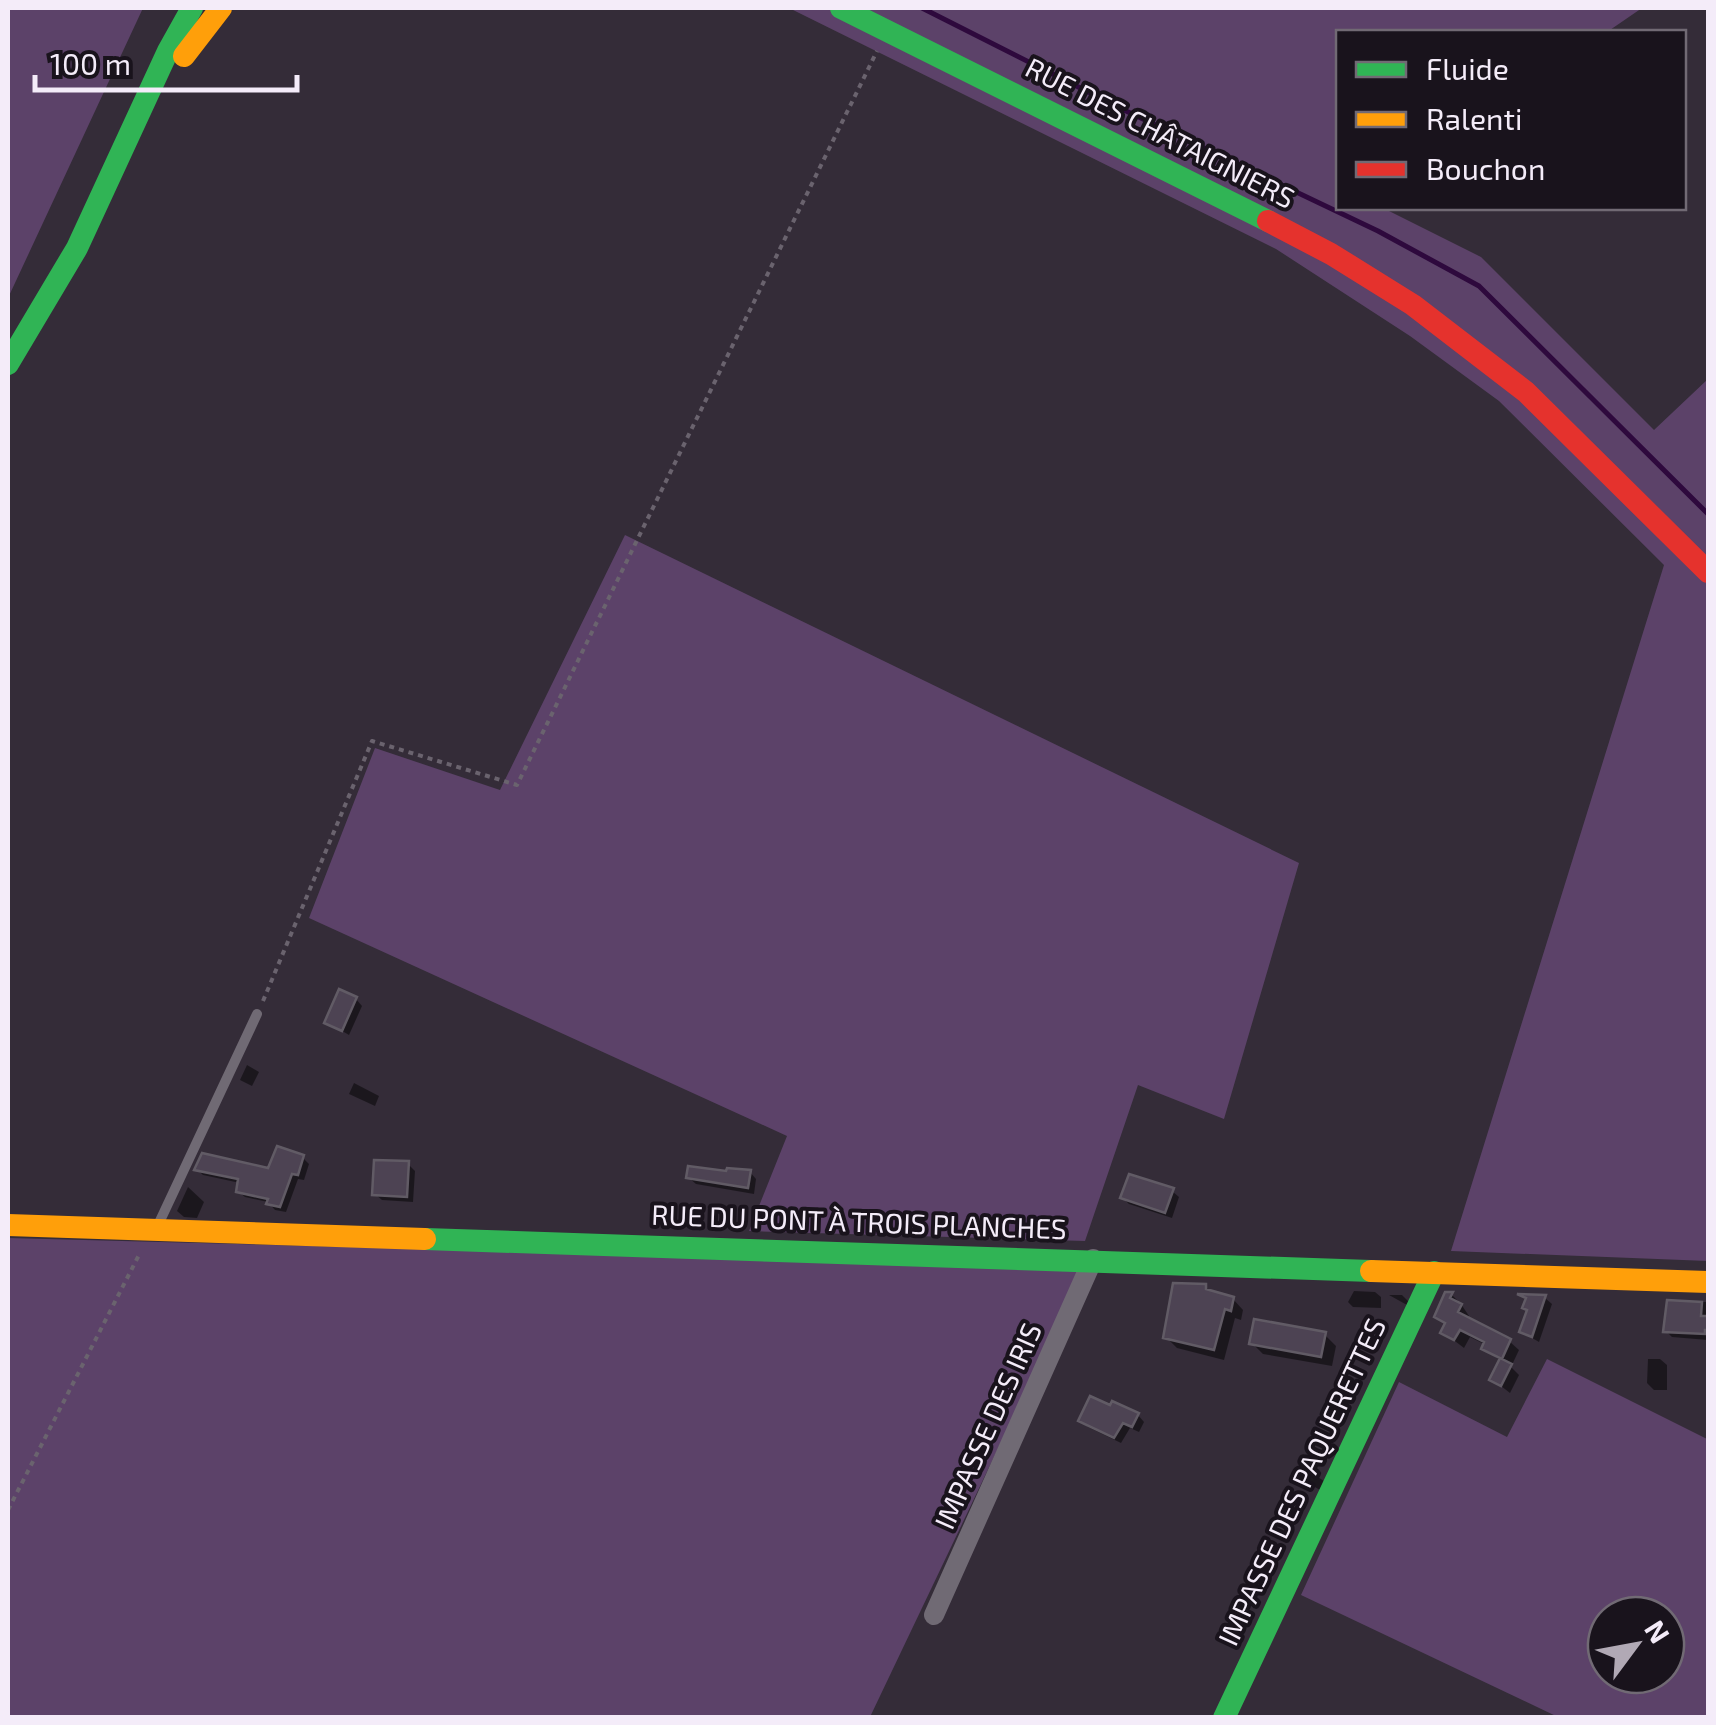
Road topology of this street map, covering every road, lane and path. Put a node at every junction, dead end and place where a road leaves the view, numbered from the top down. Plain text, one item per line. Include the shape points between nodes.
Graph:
1 (192, 8) edge
2 (221, 8) edge
3 (840, 8) edge
4 (887, 30) junction
5 (135, 125) junction
6 (8, 364) edge
7 (1708, 572) edge
8 (257, 1014) joint
9 (8, 1225) edge
10 (153, 1231) junction
11 (1093, 1259) junction
12 (1434, 1272) junction
13 (1708, 1282) edge
14 (8, 1510) edge
15 (934, 1615) dead end
16 (1224, 1718) edge

1 - 5 street
2 - 5 street
3 - 4 street, RUE DES CHÂTAIGNIERS
4 - 7 street, RUE DES CHÂTAIGNIERS via 1274,223 1413,305 1526,392
4 - 8 path via 516,785 372,741
5 - 6 street via 54,291
8 - 10 lane
9 - 10 street, RUE DU PONT À TROIS PLANCHES
10 - 11 street, RUE DU PONT À TROIS PLANCHES
10 - 14 path
11 - 12 street, RUE DU PONT À TROIS PLANCHES
11 - 15 street, IMPASSE DES IRIS
12 - 13 street, RUE DU PONT À TROIS PLANCHES
12 - 16 street, IMPASSE DES PAQUERETTES

